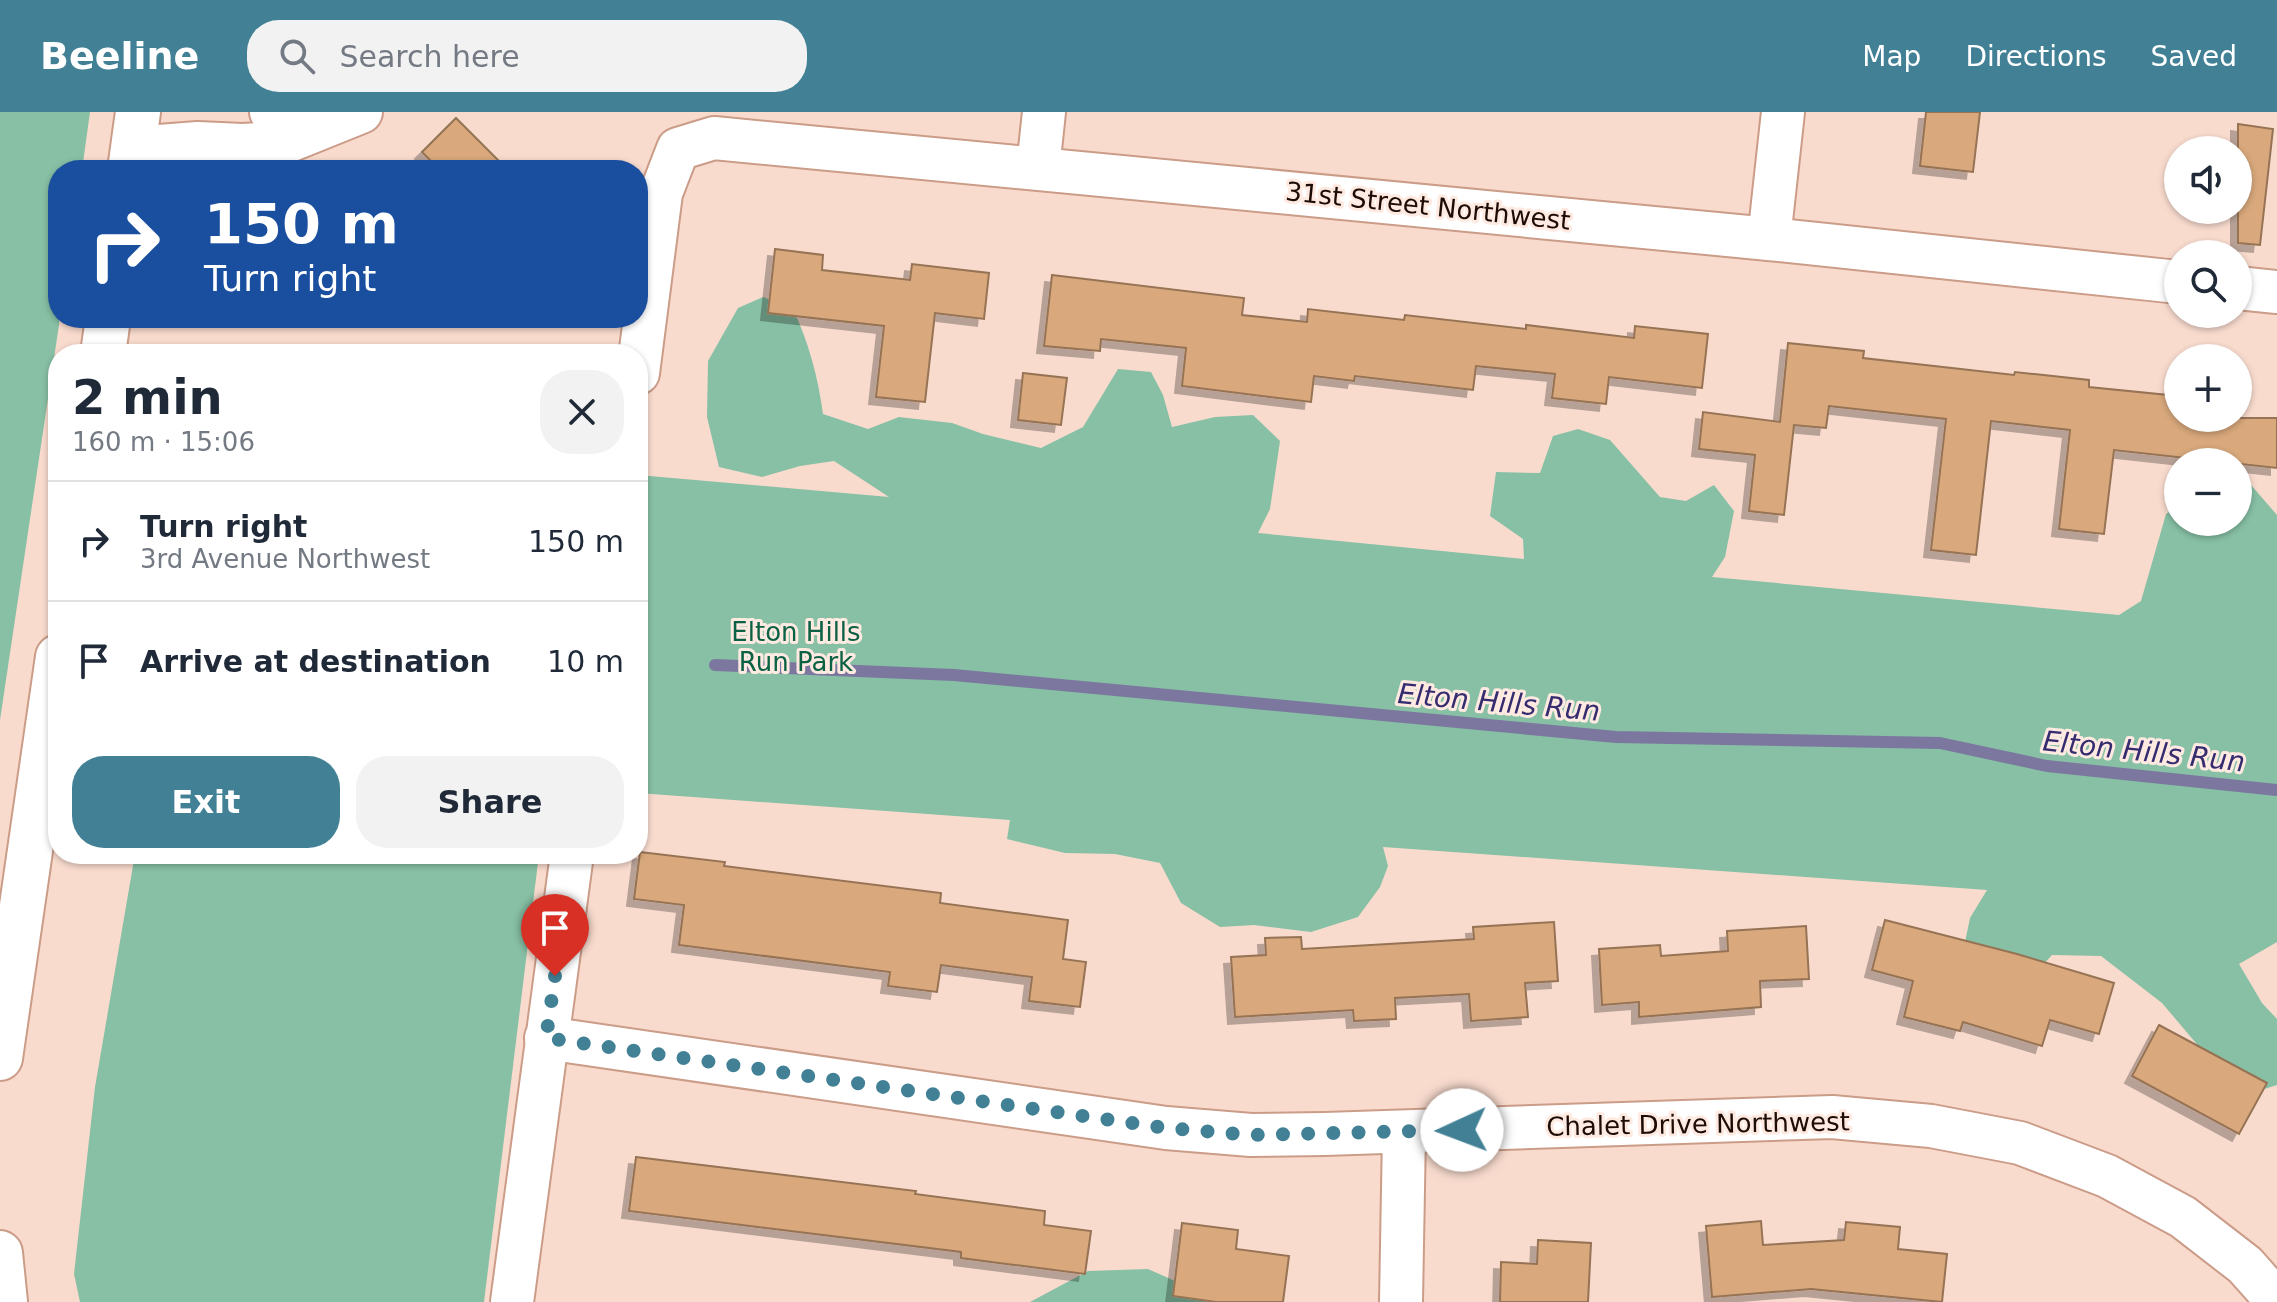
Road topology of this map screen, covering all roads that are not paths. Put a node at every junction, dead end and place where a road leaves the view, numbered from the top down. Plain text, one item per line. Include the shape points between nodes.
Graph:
1 (271, 112) edge
2 (1044, 112) edge
3 (1783, 112) edge
4 (349, 117) edge
5 (134, 143) edge
6 (1038, 168) junction
7 (1769, 239) junction
8 (2164, 281) edge
9 (2252, 289) edge
10 (2277, 292) edge
11 (648, 295) edge
12 (48, 726) edge
13 (571, 864) edge
14 (546, 1038) junction
15 (0, 1058) edge
16 (1404, 1133) junction
17 (0, 1253) edge
18 (2277, 1301) edge
19 (5, 1302) edge
20 (512, 1302) edge
21 (1401, 1302) edge

1 - 4 street
2 - 6 street
3 - 7 street
4 - 5 street via 284,143
6 - 7 street, 31st Street Northwest
6 - 11 street, 31st Street Northwest via 714,138 678,149 661,193
7 - 8 street, 31st Street Northwest
9 - 10 street
12 - 15 main road
13 - 14 street
14 - 16 street, Chalet Drive Northwest via 1166,1128 1251,1135
14 - 20 street
16 - 18 street, Chalet Drive Northwest via 1832,1117 2020,1143 2107,1176 2183,1217 2245,1265
16 - 21 street
17 - 19 main road

